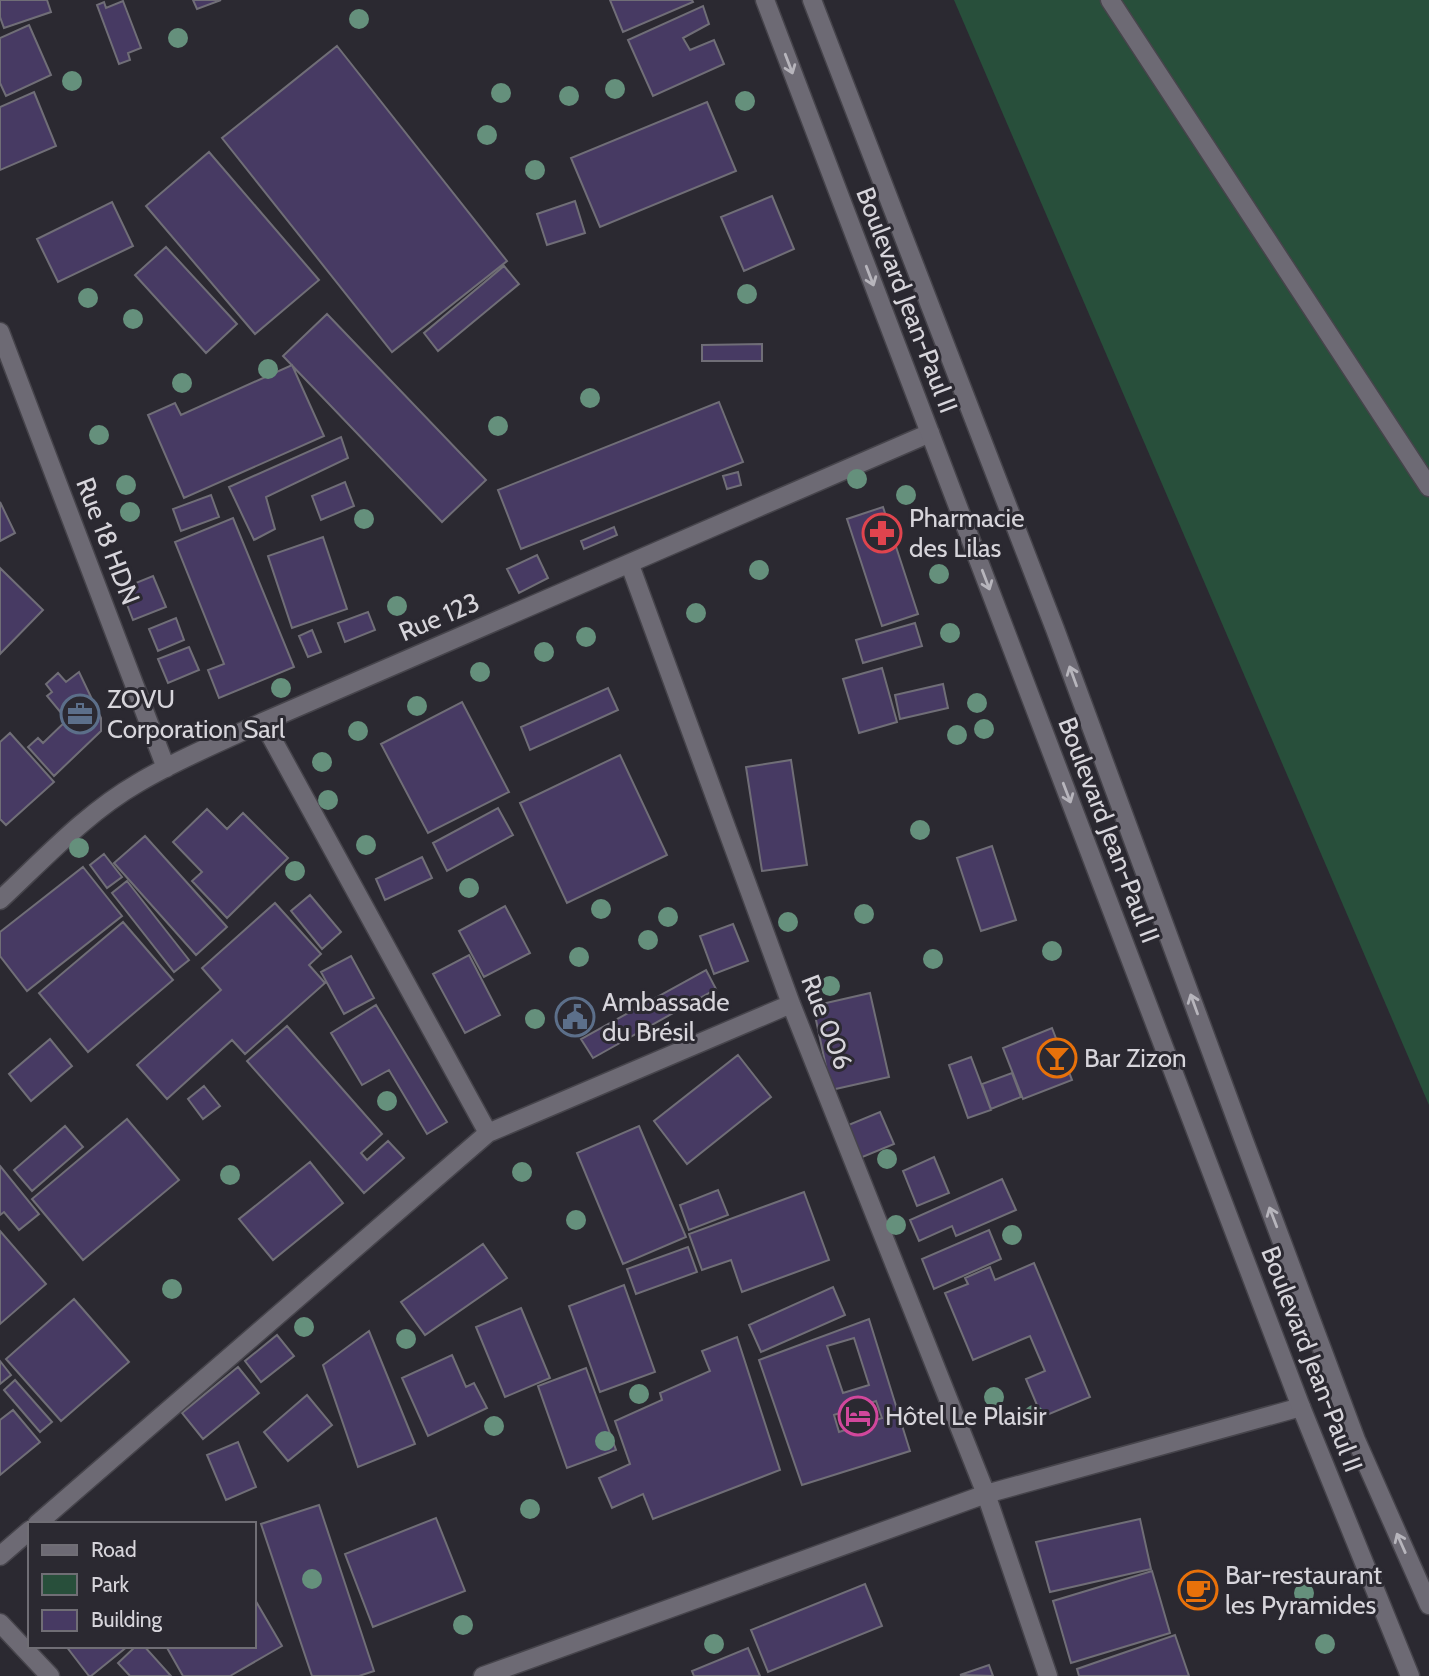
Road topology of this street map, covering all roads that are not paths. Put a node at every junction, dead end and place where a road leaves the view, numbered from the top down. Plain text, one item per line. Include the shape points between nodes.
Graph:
1 (765, 0) edge
2 (812, 0) edge
3 (1110, 0) edge
4 (0, 332) edge
5 (930, 433) junction
6 (1429, 487) edge
7 (630, 565) junction
8 (263, 722) junction
9 (166, 768) junction
10 (0, 900) edge
11 (791, 1004) junction
12 (488, 1133) junction
13 (1301, 1408) junction
14 (986, 1494) junction
15 (39, 1522) edge
16 (28, 1532) edge
17 (0, 1556) edge
18 (1429, 1605) edge
19 (0, 1623) edge
20 (534, 1668) edge
21 (50, 1676) edge
22 (482, 1676) edge
23 (1048, 1676) edge
24 (1410, 1676) edge

1 -> 5 street, Boulevard Jean-Paul II
18 -> 2 street, Boulevard Jean-Paul II via 1356,1440 1055,629
3 - 6 street
4 - 9 street, Rue 18 HDN
5 - 7 street, Rue 123
5 -> 13 street, Boulevard Jean-Paul II
7 - 8 street, Rue 123
7 - 11 street, Rue 006
8 - 9 street, Rue 123
8 - 12 street
9 - 10 street, Rue 123 via 85,820
11 - 12 street
11 - 14 street, Rue 006
12 - 15 street
13 - 14 street
13 - 24 street, Boulevard Jean-Paul II
14 - 20 street
14 - 23 street, Rue 006
16 - 17 street
19 - 21 street
20 - 22 street

